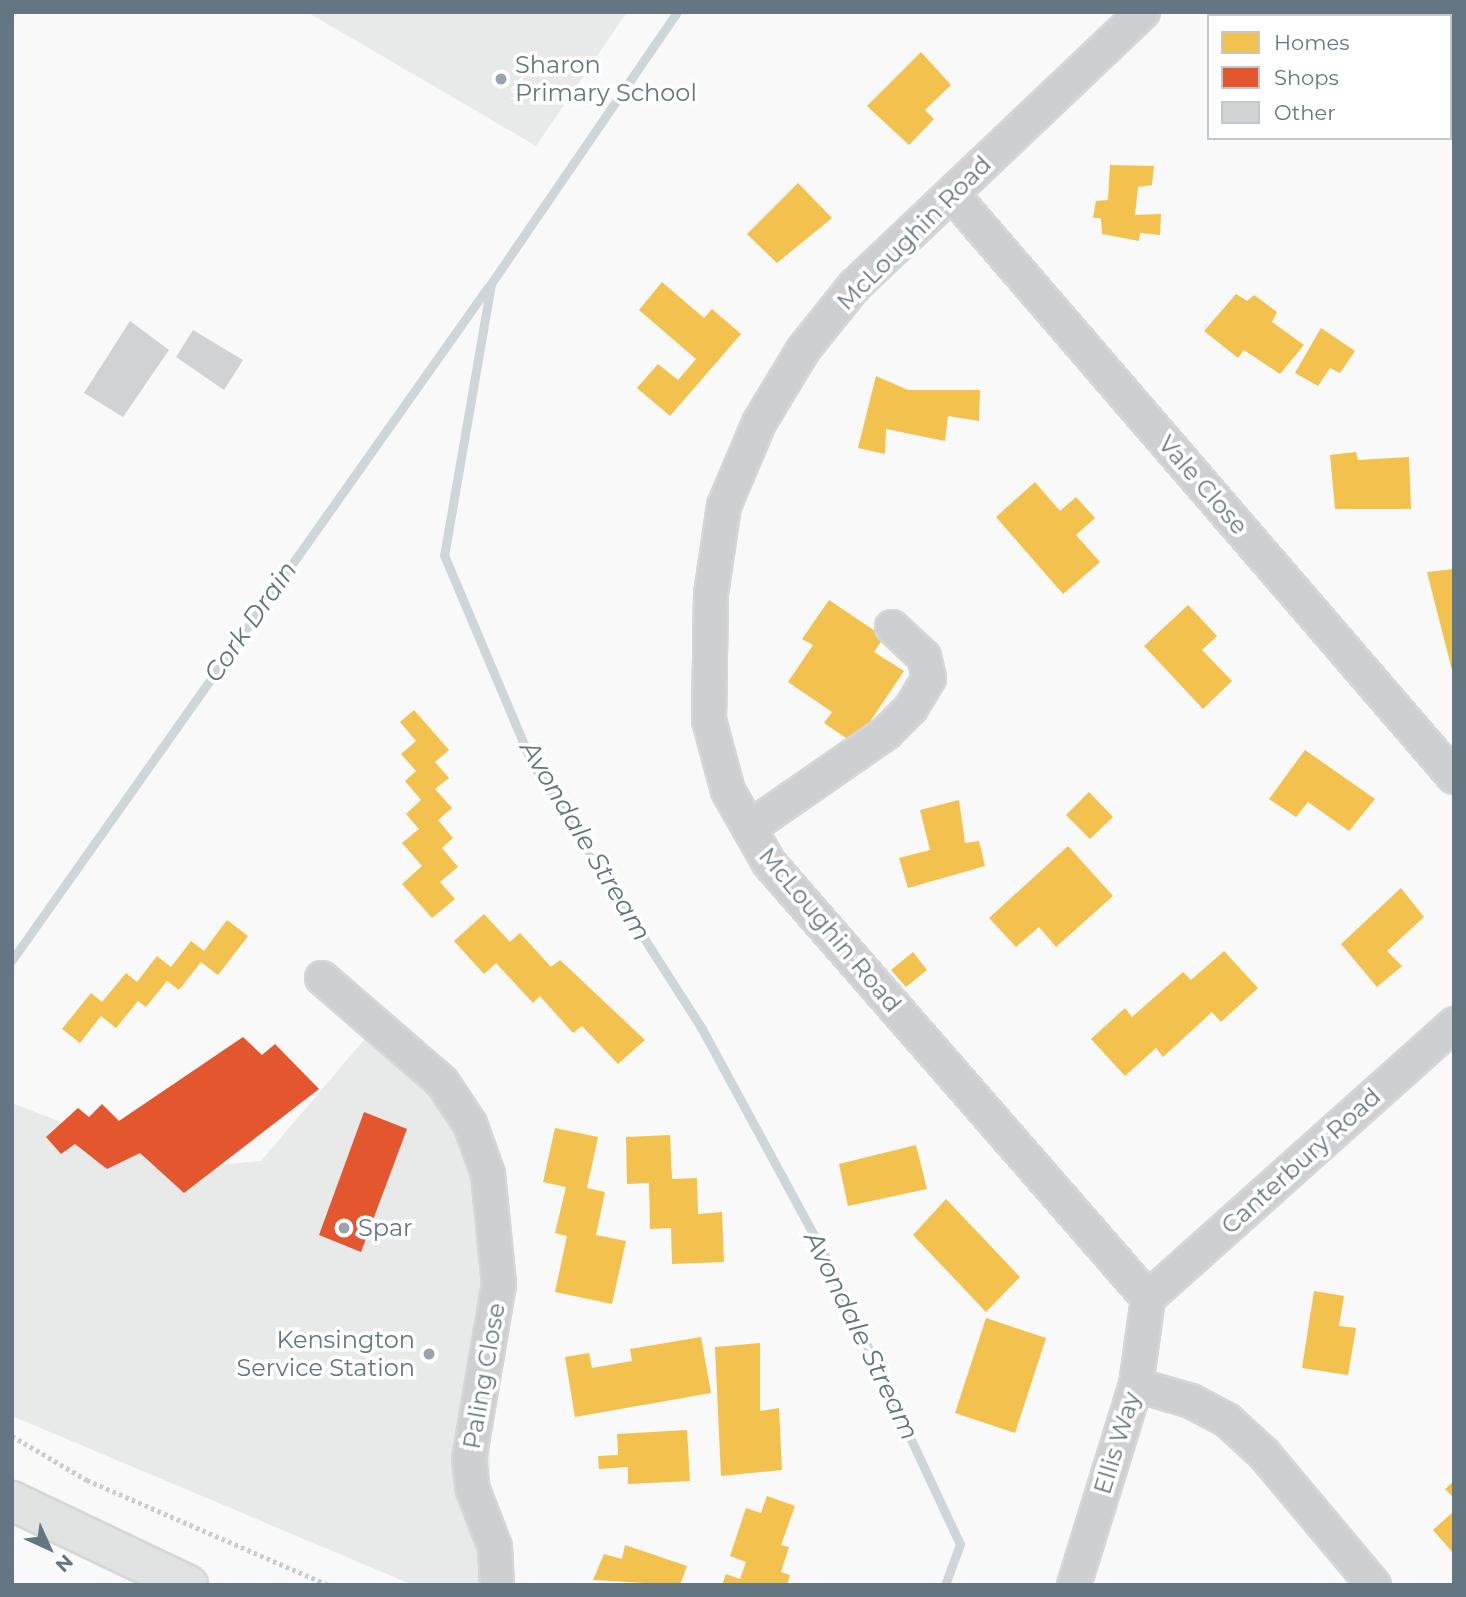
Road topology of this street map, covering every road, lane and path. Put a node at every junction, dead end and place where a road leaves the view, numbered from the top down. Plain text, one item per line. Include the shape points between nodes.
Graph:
1 (1143, 12) edge
2 (952, 194) junction
3 (892, 627) dead end
4 (1454, 777) edge
5 (749, 828) junction
6 (322, 978) dead end
7 (1454, 1024) edge
8 (1148, 1298) junction
9 (1136, 1385) junction
10 (12, 1436) edge
11 (12, 1502) edge
12 (188, 1585) edge
13 (329, 1585) edge
14 (497, 1585) edge
15 (1074, 1585) edge
16 (1374, 1585) edge

1 - 2 street, McLoughin Road
2 - 4 street, Vale Close
2 - 5 street, McLoughin Road via 855,285 803,350 759,423 724,506 711,594 709,720 728,791
3 - 5 street via 924,657 929,678 911,708 886,733
5 - 8 street, McLoughin Road via 769,863
6 - 14 street, Paling Close via 442,1082 470,1124 488,1174 499,1284 469,1459 473,1490 489,1520
7 - 8 street, Canterbury Road
8 - 9 street, Ellis Way
9 - 15 street, Ellis Way
9 - 16 street via 1191,1401 1227,1420 1265,1454
10 - 13 path via 87,1480
11 - 12 main road

